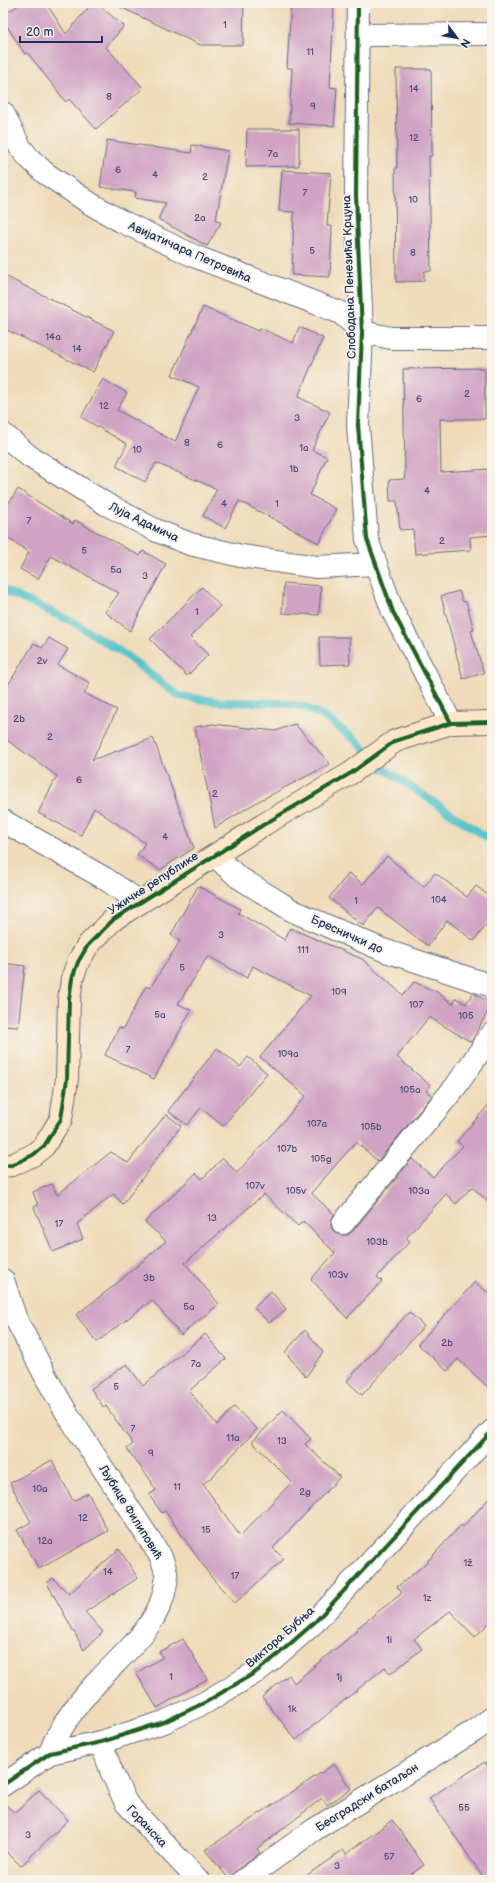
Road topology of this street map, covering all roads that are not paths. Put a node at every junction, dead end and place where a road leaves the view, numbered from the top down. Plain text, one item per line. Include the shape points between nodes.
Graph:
1 (358, 3) edge
2 (492, 34) edge
3 (358, 35) junction
4 (3, 113) edge
5 (362, 332) junction
6 (492, 338) edge
7 (3, 434) edge
8 (375, 564) junction
9 (492, 722) edge
10 (451, 723) junction
11 (3, 821) edge
12 (215, 856) junction
13 (140, 902) junction
14 (492, 986) edge
15 (492, 1034) edge
16 (3, 1166) edge
17 (343, 1223) dead end
18 (3, 1280) edge
19 (492, 1431) edge
20 (492, 1718) edge
21 (101, 1742) junction
22 (50, 1752) junction
23 (3, 1785) edge
24 (198, 1880) edge
25 (244, 1880) edge

1 - 3 street, Слободана Пенезића Крцуна
2 - 3 street
3 - 5 street, Слободана Пенезића Крцуна via 356,195
4 - 5 street, Авијатичара Петровића via 20,147 29,158 45,173 91,204 194,256 341,313
5 - 6 street via 391,338
5 - 8 street, Слободана Пенезића Крцуна via 359,432 367,539
7 - 8 street, Луја Адамича via 29,456 94,497 155,530 190,544 241,556 317,567
8 - 10 street, Слободана Пенезића Крцуна via 393,612
9 - 10 street, Ужичке републике
10 - 12 street, Ужичке републике via 395,741 351,774 263,824
11 - 13 street via 104,878
12 - 13 street, Ужичке републике
12 - 14 street, Бреснички до via 238,877 293,911 383,950
13 - 16 street, Ужичке републике via 100,932 78,962 69,1000 67,1079 61,1119 44,1146 33,1155 12,1165
15 - 17 street via 456,1086
18 - 22 street, Љубице Филиповић via 15,1316 43,1372 68,1415 161,1557 167,1583 158,1610 138,1640 98,1681 67,1719
19 - 21 street, Виктора Бубња via 314,1622 275,1657 206,1702 164,1722
20 - 25 street, Београдски батаљон via 314,1829
21 - 22 street, Виктора Бубња
21 - 24 street, Горанска via 126,1803
22 - 23 street, Виктора Бубња

